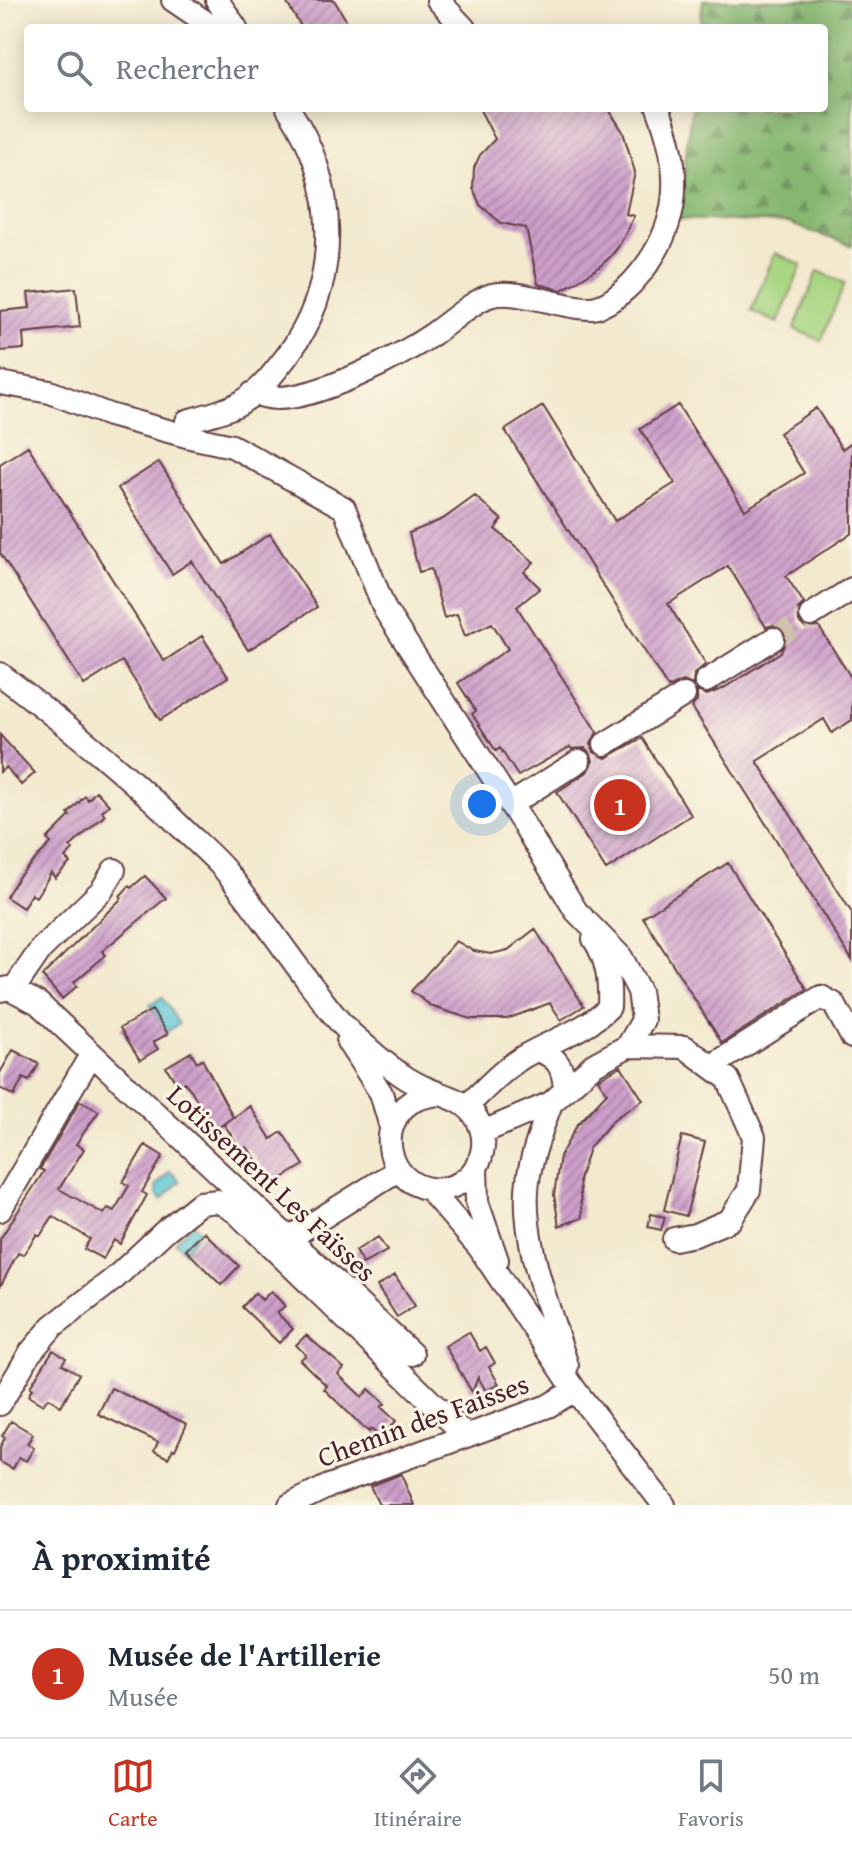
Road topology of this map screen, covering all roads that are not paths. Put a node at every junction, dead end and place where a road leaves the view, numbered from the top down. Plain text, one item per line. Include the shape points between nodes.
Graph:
1 (173, 0) edge
2 (217, 0) edge
3 (438, 0) edge
4 (208, 24) edge
5 (233, 24) edge
6 (460, 24) edge
7 (290, 112) edge
8 (659, 112) edge
9 (0, 383) edge
10 (253, 393) junction
11 (190, 437) junction
12 (852, 589) edge
13 (811, 615) tunnel mouth
14 (773, 639) tunnel mouth
15 (0, 674) edge
16 (706, 681) dead end
17 (684, 695) dead end
18 (605, 744) dead end
19 (579, 761) dead end
20 (511, 804) junction
21 (114, 870) dead end
22 (576, 911) junction
23 (7, 990) edge
24 (342, 1026) junction
25 (852, 1037) edge
26 (628, 1046) junction
27 (537, 1050) junction
28 (91, 1055) junction
29 (712, 1066) junction
30 (440, 1094) junction
31 (558, 1097) junction
32 (467, 1106) junction
33 (391, 1127) junction
34 (483, 1132) junction
35 (476, 1168) junction
36 (398, 1170) junction
37 (429, 1189) junction
38 (0, 1210) edge
39 (288, 1239) junction
40 (674, 1239) dead end
41 (522, 1312) junction
42 (412, 1354) dead end
43 (575, 1390) junction
44 (0, 1404) edge
45 (466, 1436) junction
46 (290, 1505) edge
47 (664, 1505) edge

1 - 4 street
2 - 5 street
3 - 6 street
7 - 10 street via 317,170 326,207 327,260 301,336
8 - 10 street via 674,182 670,224 654,256 620,295 594,308 490,296 405,352 370,368 287,397
9 - 11 street via 50,392
10 - 11 street via 187,421
11 - 20 street via 232,446 344,508 385,610
12 - 13 street
14 - 16 street
15 - 24 street via 132,779 223,868
17 - 18 street
19 - 20 street
20 - 22 street
21 - 23 street, Lotissement Les Faïsses via 102,890
22 - 26 street via 621,957 639,991 643,1020
22 - 27 street via 605,955 609,1007 574,1034
23 - 28 street, Lotissement Les Faïsses via 38,1003
24 - 30 street via 392,1068
24 - 33 street via 381,1093
25 - 29 street via 834,1004 821,997
26 - 29 street via 685,1047
26 - 31 street via 593,1065
27 - 31 street via 559,1062 565,1075
27 - 32 street via 495,1078
28 - 38 street
28 - 39 street, Lotissement Les Faïsses
29 - 40 street via 728,1079 754,1137 749,1190 730,1220
30 - 32 street
30 - 33 street via 410,1103
31 - 34 street
31 - 43 street via 542,1128 528,1182 530,1234
32 - 34 street
33 - 36 street via 391,1156
34 - 35 street
35 - 37 street via 455,1186
35 - 41 street via 477,1202 491,1247
36 - 37 street
36 - 39 street
37 - 41 street via 479,1247
39 - 42 street, Lotissement Les Faïsses
41 - 43 street
43 - 45 street, Chemin des Faisses via 548,1406
43 - 47 street
44 - 45 street via 53,1326 200,1203 218,1201 236,1212
45 - 46 street, Chemin des Faisses

